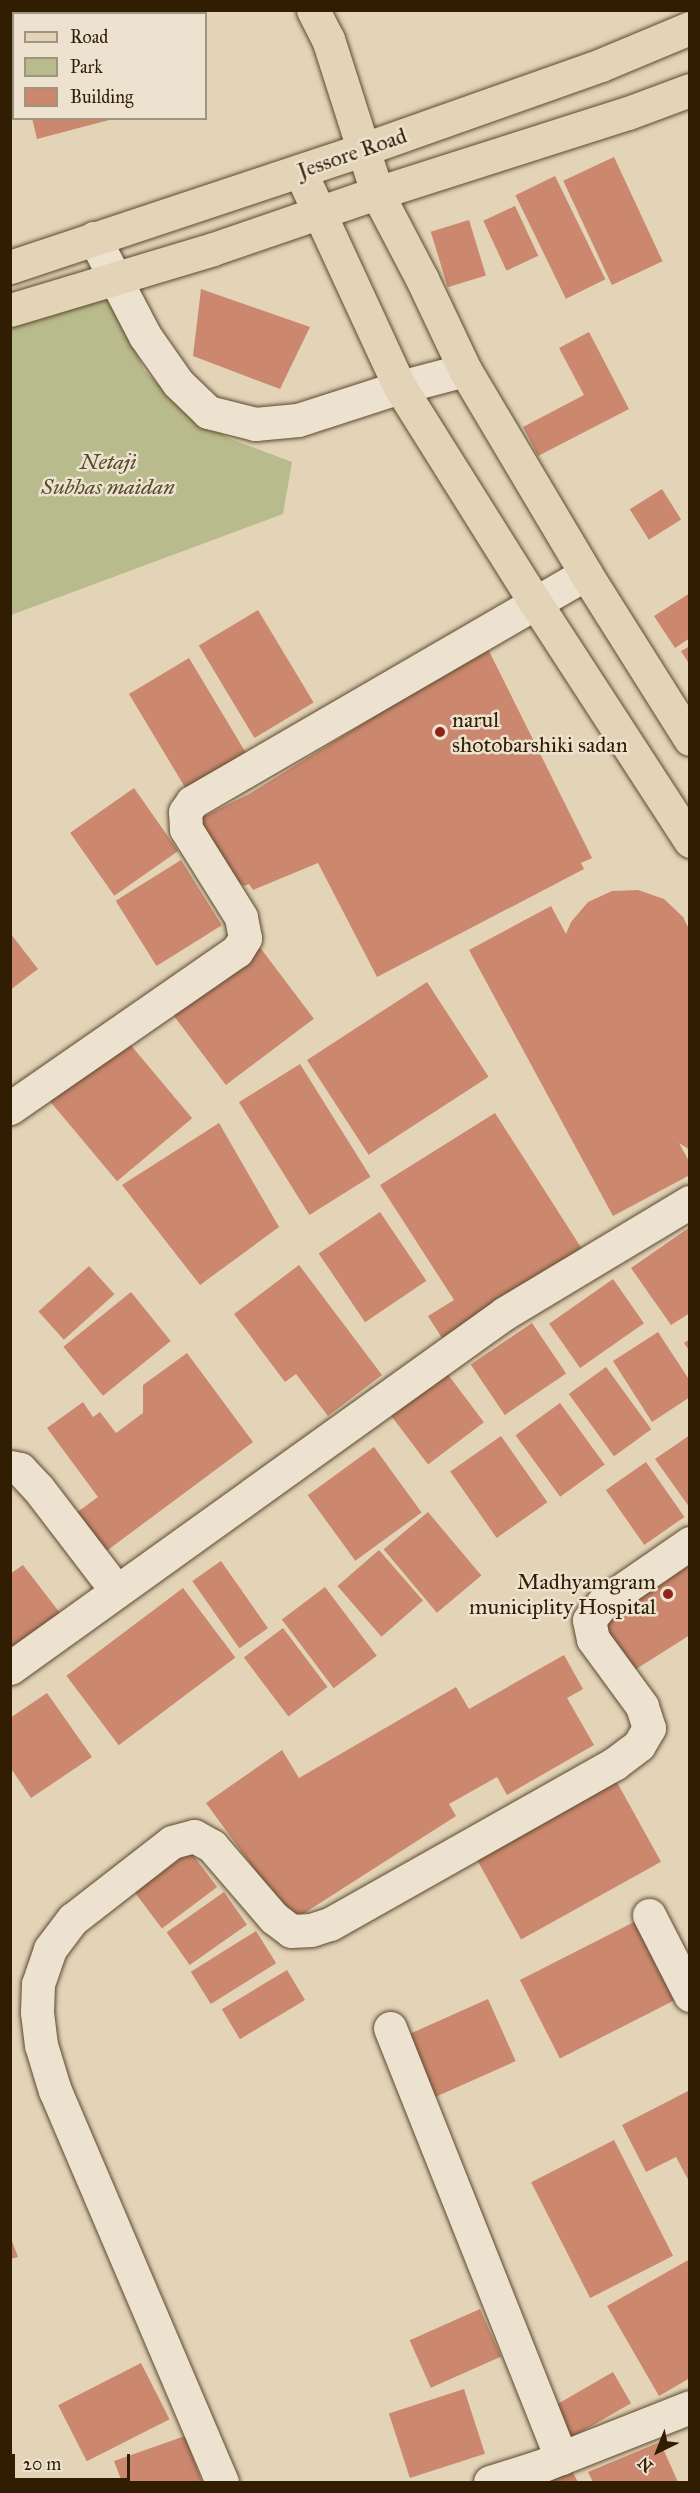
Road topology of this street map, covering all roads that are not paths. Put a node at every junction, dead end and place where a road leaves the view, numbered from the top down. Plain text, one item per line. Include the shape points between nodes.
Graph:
1 (313, 10) edge
2 (690, 28) edge
3 (690, 90) edge
4 (364, 149) junction
5 (300, 171) junction
6 (377, 193) junction
7 (319, 213) junction
8 (94, 238) junction
9 (10, 267) edge
10 (115, 278) junction
11 (10, 310) edge
12 (465, 370) junction
13 (400, 387) junction
14 (586, 574) junction
15 (535, 603) junction
16 (690, 739) edge
17 (690, 841) edge
18 (10, 1108) edge
19 (690, 1202) edge
20 (10, 1467) edge
21 (690, 1543) edge
22 (116, 1590) junction
23 (10, 1668) edge
24 (649, 1915) dead end
25 (690, 1995) edge
26 (390, 2028) dead end
27 (690, 2408) edge
28 (561, 2458) junction
29 (222, 2482) edge
30 (490, 2482) edge

1 - 4 main road via 328,39
2 - 4 main road, Jessore Road via 601,65
3 - 6 main road, Jessore Road
4 - 5 main road, Jessore Road
4 - 6 main road
5 - 7 main road
5 - 8 main road, Jessore Road
6 - 7 main road, Jessore Road
6 - 12 main road
7 - 10 main road, Jessore Road
7 - 13 main road
8 - 9 main road, Jessore Road
8 - 10 street
10 - 11 main road, Jessore Road
10 - 13 street via 152,345 178,382 208,412 255,424 298,420
12 - 13 street
12 - 14 main road
13 - 15 main road
14 - 15 street
14 - 16 main road
15 - 17 main road
15 - 18 street via 192,802 185,812 186,829 241,917 245,938 237,951
19 - 22 street via 505,1313
20 - 22 street via 20,1469 38,1488
21 - 29 street via 603,1603 590,1620 593,1639 642,1706 649,1728 639,1745 614,1764 330,1924 311,1930 291,1931 274,1918 212,1846 194,1836 172,1842 73,1919 50,1949 38,1984 37,2012 41,2045 55,2091
22 - 23 street
24 - 25 street
26 - 28 street
27 - 28 street
28 - 30 street

